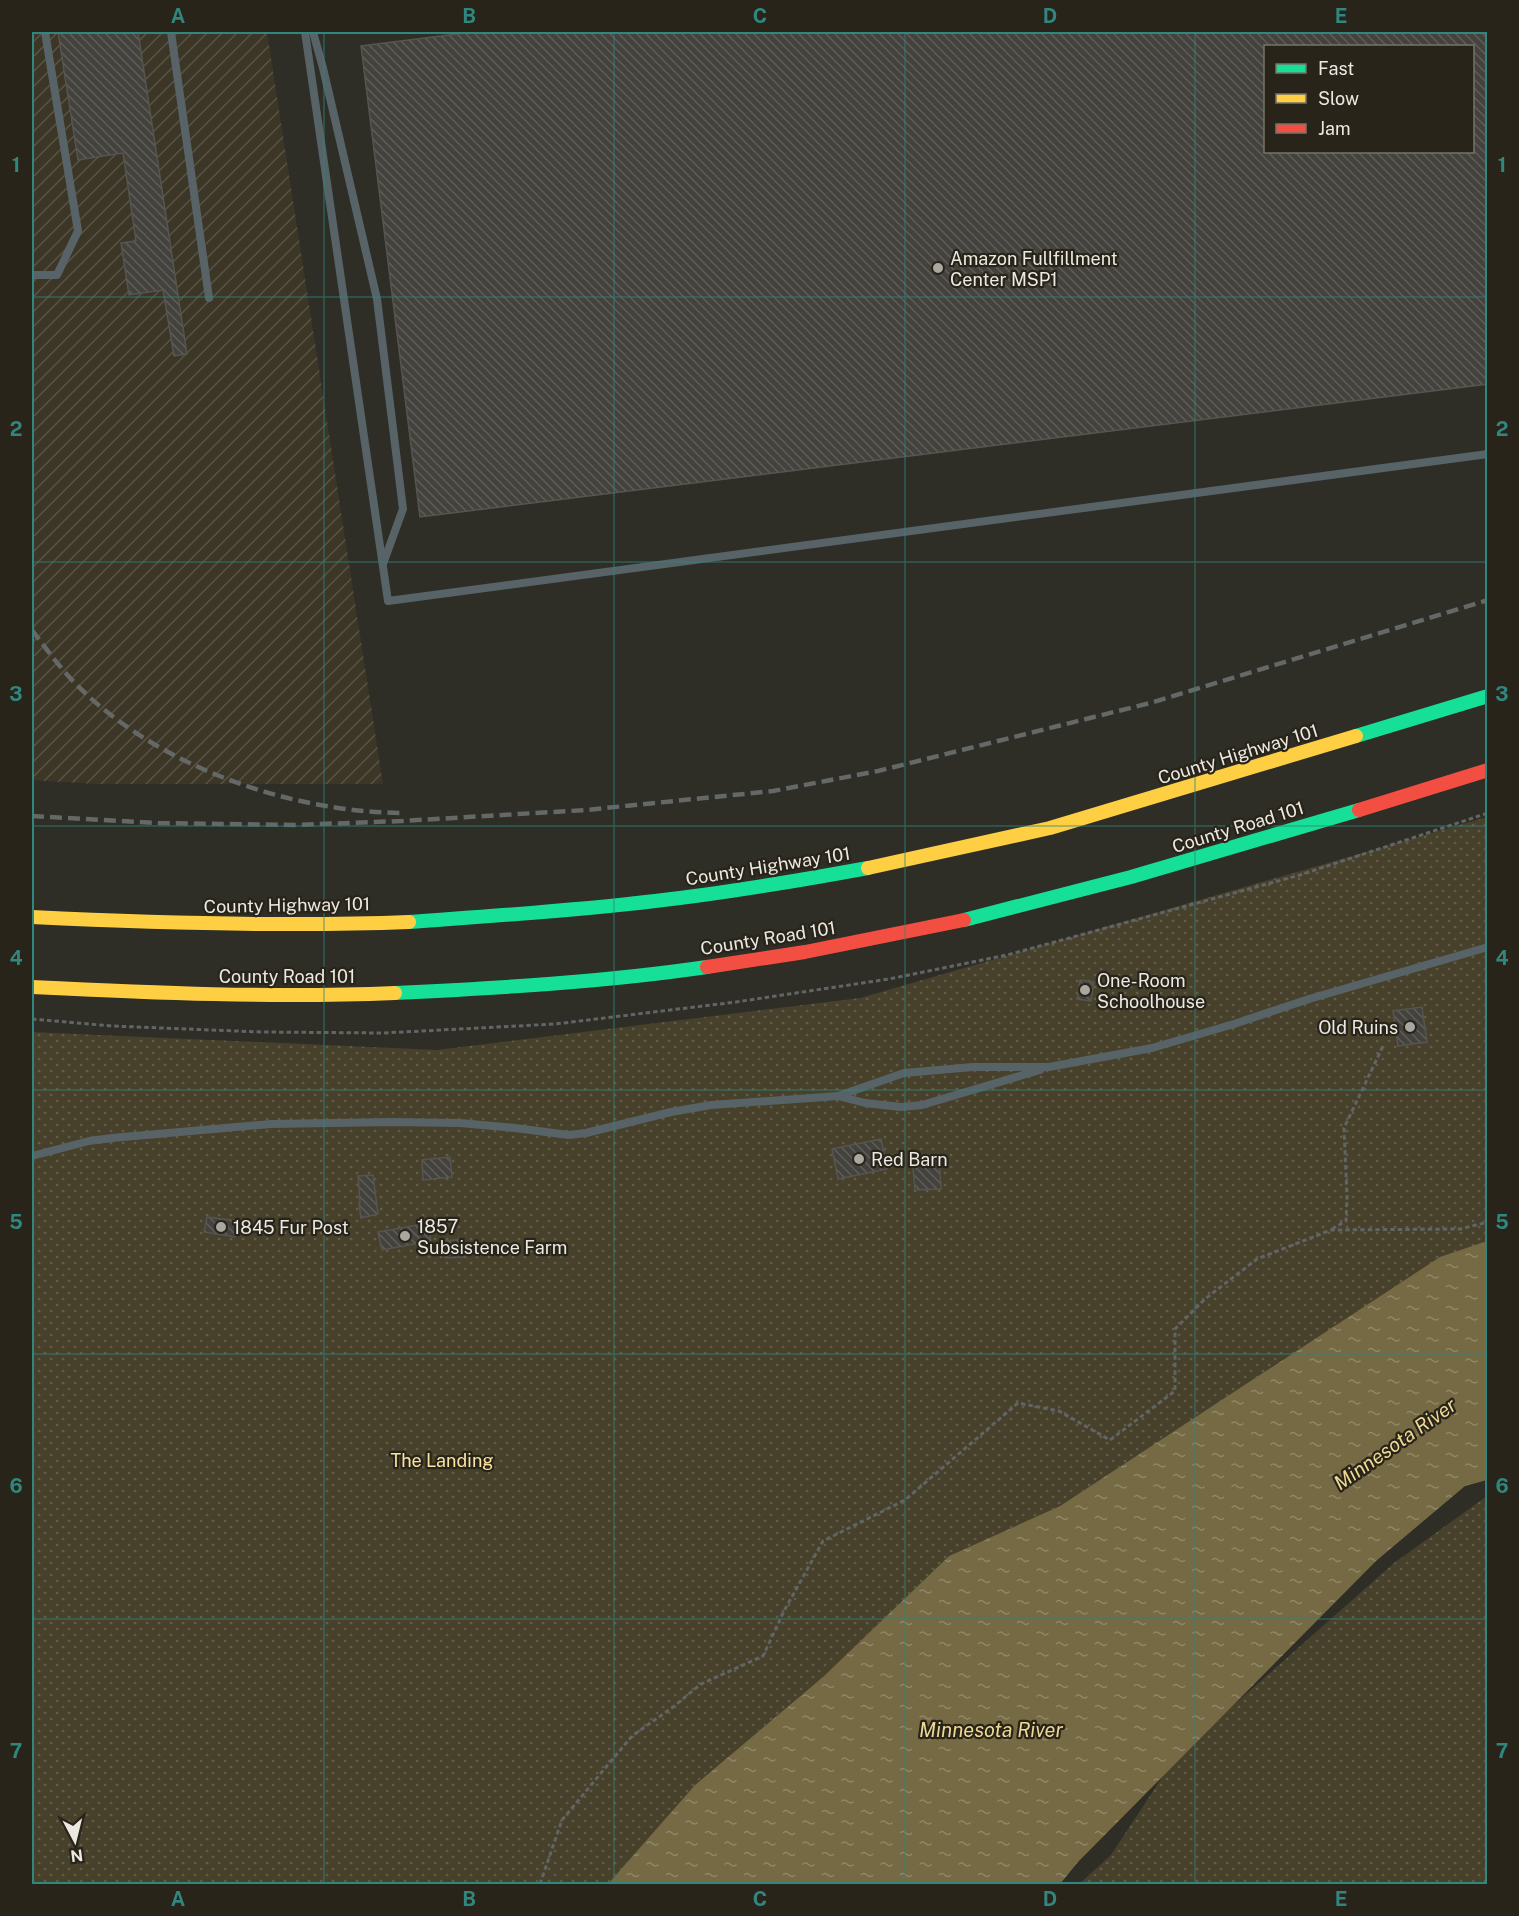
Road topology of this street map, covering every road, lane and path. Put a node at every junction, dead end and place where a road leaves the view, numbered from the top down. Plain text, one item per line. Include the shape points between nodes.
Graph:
1 (45, 32) edge
2 (171, 32) edge
3 (305, 32) edge
4 (312, 32) edge
5 (32, 275) edge
6 (210, 298) dead end
7 (1488, 454) edge
8 (383, 566) junction
9 (1488, 696) edge
10 (1488, 770) edge
11 (32, 917) edge
12 (1488, 947) edge
13 (32, 987) edge
14 (1383, 1046) dead end
15 (1050, 1067) junction
16 (838, 1096) junction
17 (32, 1156) edge
18 (1488, 1222) edge
19 (1331, 1230) junction
20 (540, 1884) edge

1 - 5 lane via 78,231 57,275
2 - 6 lane
3 - 8 lane
4 - 8 lane via 377,299 403,509
7 - 8 lane via 387,601
9 - 11 main road, County Highway 101 via 1046,829 953,851 736,891 531,914 352,924 155,924
10 - 13 main road, County Road 101 via 1108,884 913,931 704,966 532,985 337,995
12 - 15 lane via 1152,1048
14 - 19 path via 1344,1128 1346,1221
15 - 16 lane via 973,1066 904,1073
15 - 16 lane via 922,1105 901,1107
16 - 17 lane via 711,1106 569,1135 460,1123 271,1124 89,1141
18 - 19 path via 1460,1229
19 - 20 path via 1257,1259 1205,1299 1175,1329 1175,1391 1110,1440 1059,1411 1018,1403 905,1500 822,1541 763,1656 701,1684 632,1736 562,1820

